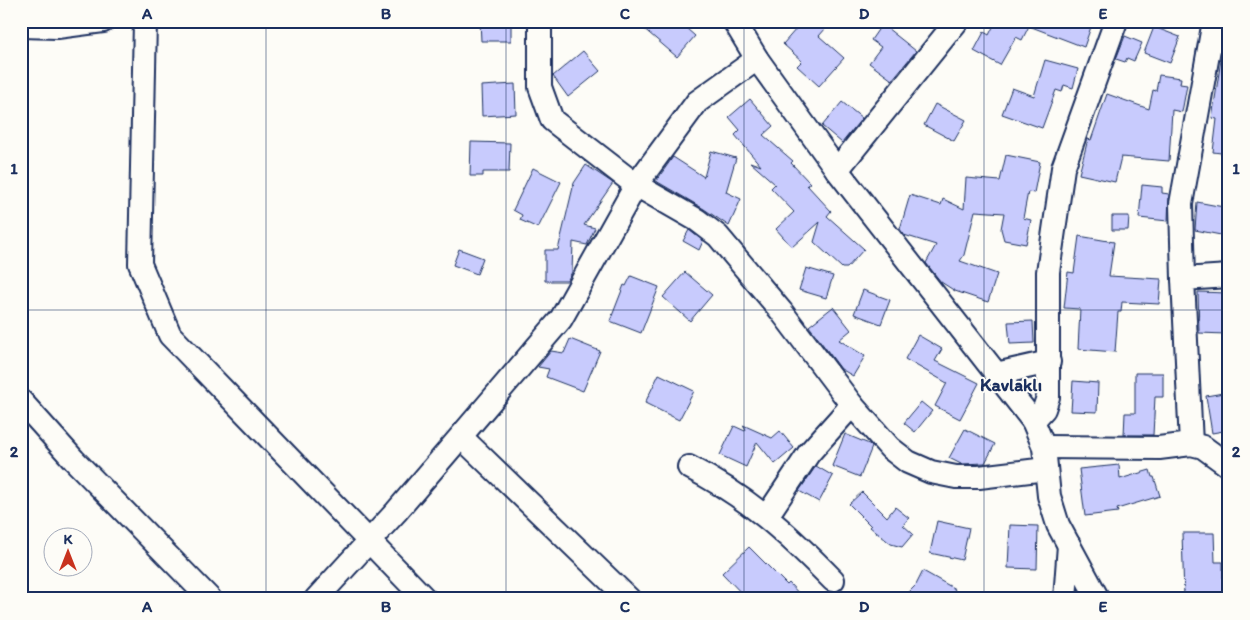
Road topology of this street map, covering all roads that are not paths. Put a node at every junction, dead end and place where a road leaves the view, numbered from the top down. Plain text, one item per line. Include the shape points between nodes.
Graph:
1 (103, 21) edge
2 (145, 21) edge
3 (540, 21) edge
4 (734, 21) edge
5 (957, 21) edge
6 (1116, 21) edge
7 (1214, 21) edge
8 (21, 26) edge
9 (757, 59) junction
10 (837, 170) junction
11 (636, 185) junction
12 (1229, 276) edge
13 (1183, 279) junction
14 (1049, 362) junction
15 (996, 374) junction
16 (21, 401) edge
17 (852, 405) junction
18 (1033, 421) junction
19 (461, 437) junction
20 (1191, 444) junction
21 (1045, 458) junction
22 (1229, 466) edge
23 (689, 468) dead end
24 (767, 516) junction
25 (368, 542) junction
26 (1069, 545) junction
27 (833, 580) dead end
28 (210, 599) edge
29 (316, 599) edge
30 (425, 599) edge
31 (629, 599) edge
32 (1065, 599) edge
33 (1098, 599) edge

1 - 8 street via 58,27
2 - 25 street via 140,264 170,335
3 - 11 street via 540,87 552,120
4 - 9 street
5 - 10 street
6 - 14 street via 1063,168 1048,272
7 - 13 street via 1181,204
9 - 10 street
9 - 11 street via 698,102
10 - 15 street
11 - 17 street via 698,220 718,236 781,311
11 - 19 street via 561,319
12 - 13 street
13 - 20 street
14 - 15 street
14 - 18 street via 1048,397 1044,409
15 - 18 street
16 - 28 street
17 - 21 street via 890,448 908,462 931,472 979,478
17 - 24 street via 809,453
18 - 21 street
19 - 25 street
19 - 31 street
20 - 21 street
20 - 22 street via 1203,447
21 - 26 street via 1049,496 1058,525
23 - 24 street via 736,493
24 - 27 street
25 - 29 street
25 - 30 street
26 - 32 street
26 - 33 street

